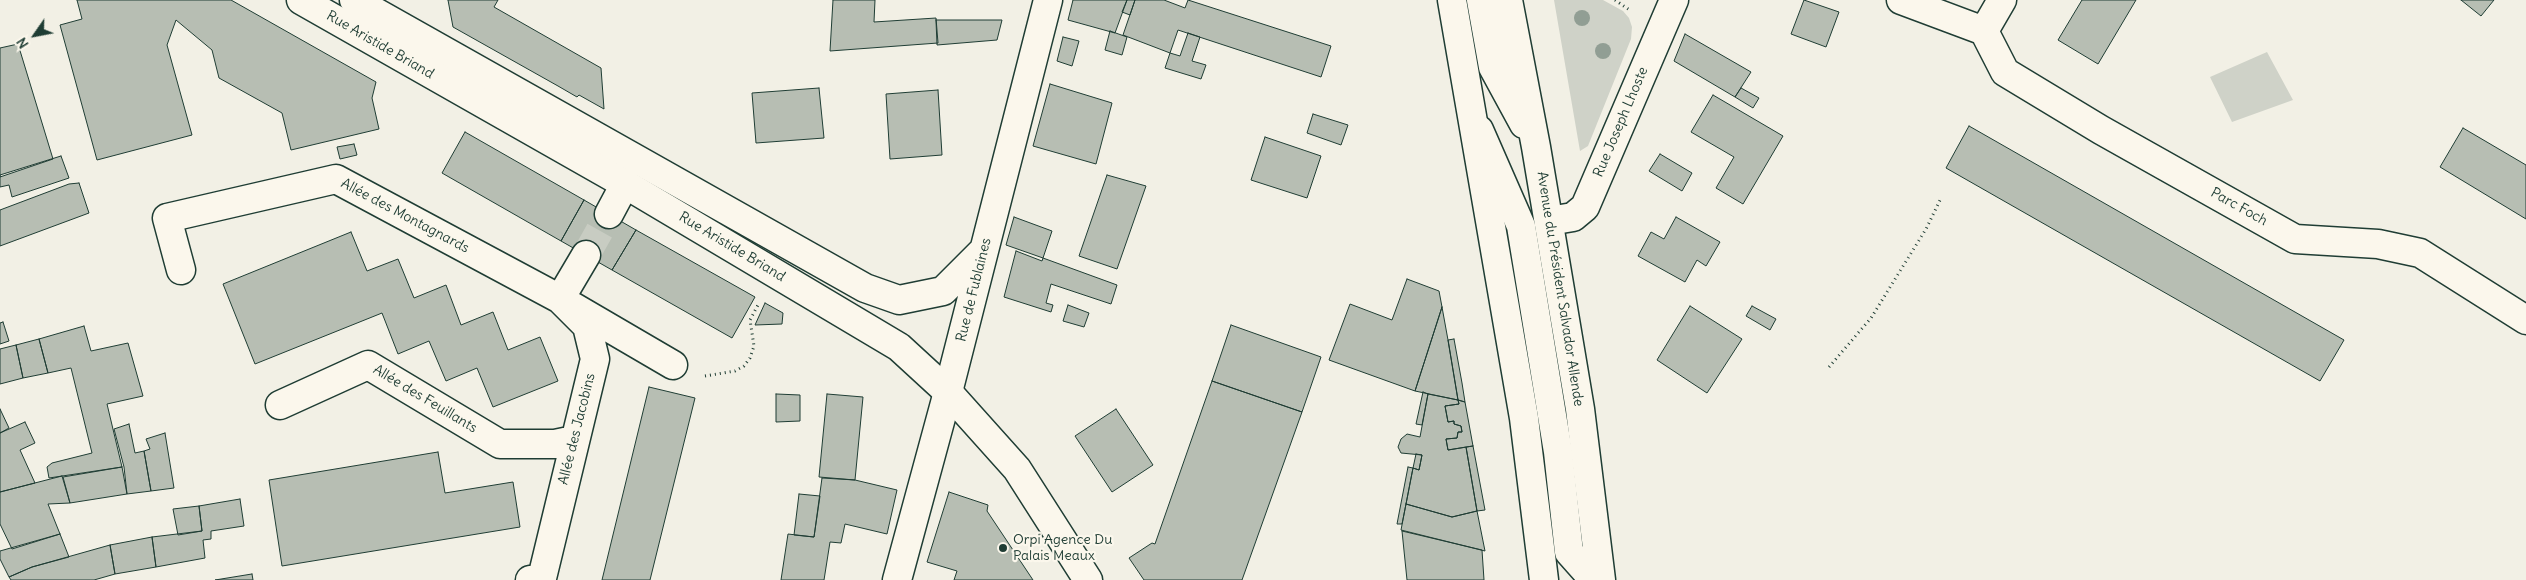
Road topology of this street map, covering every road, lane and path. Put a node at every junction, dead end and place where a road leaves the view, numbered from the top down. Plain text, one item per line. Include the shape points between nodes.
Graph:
1 (301, 0) edge
2 (354, 0) edge
3 (1048, 0) edge
4 (1452, 0) edge
5 (1481, 0) edge
6 (1508, 0) edge
7 (1674, 0) edge
8 (1900, 0) edge
9 (2002, 0) edge
10 (1984, 31) junction
11 (1474, 117) junction
12 (1536, 147) junction
13 (625, 184) junction
14 (1941, 198) dead end
15 (609, 214) tunnel mouth
16 (1549, 220) junction
17 (983, 251) junction
18 (586, 255) tunnel mouth
19 (181, 270) dead end
20 (764, 295) dead end
21 (560, 299) junction
22 (2526, 320) edge
23 (673, 365) joint
24 (1830, 367) dead end
25 (948, 392) junction
26 (280, 406) dead end
27 (574, 440) junction
28 (1558, 452) junction
29 (1589, 480) junction
30 (1543, 576) edge
31 (530, 580) edge
32 (897, 580) edge
33 (1088, 580) edge
34 (1594, 580) edge
35 (1601, 580) edge

1 - 13 street, Rue Aristide Briand
2 - 17 street, Rue Aristide Briand via 865,288 899,300 944,291
3 - 17 street, Rue de Fublaines
4 - 11 street
5 - 12 street via 1493,67
6 - 12 street, Avenue du Président Salvador Allende
7 - 16 street, Rue Joseph Lhoste via 1585,207 1573,217
8 - 10 street
9 - 10 street
10 - 22 street, Parc Foch via 2005,72 2101,130 2296,239 2378,244 2420,253
11 - 28 street via 1521,226
11 - 30 street via 1524,418
12 - 16 street, Avenue du Président Salvador Allende
13 - 15 street
13 - 25 street, Rue Aristide Briand via 899,347
14 - 24 path via 1926,229 1871,318
16 - 29 street, Avenue du Président Salvador Allende
17 - 25 street, Rue de Fublaines
18 - 21 street
19 - 21 street, Allée des Montagnards via 167,218 336,179
20 - 23 path via 750,320 754,346 744,366 735,371 695,377
21 - 23 street, Allée des Montagnards
21 - 27 street, Allée des Jacobins via 586,326 595,359
25 - 32 street, Rue de Fublaines
25 - 33 street, Rue Aristide Briand via 1016,469
26 - 27 street, Allée des Feuillants via 368,365 500,444 555,444
27 - 31 street, Allée des Jacobins via 542,578
28 - 29 street
28 - 34 street via 1569,552
29 - 35 street, Avenue du Président Salvador Allende

